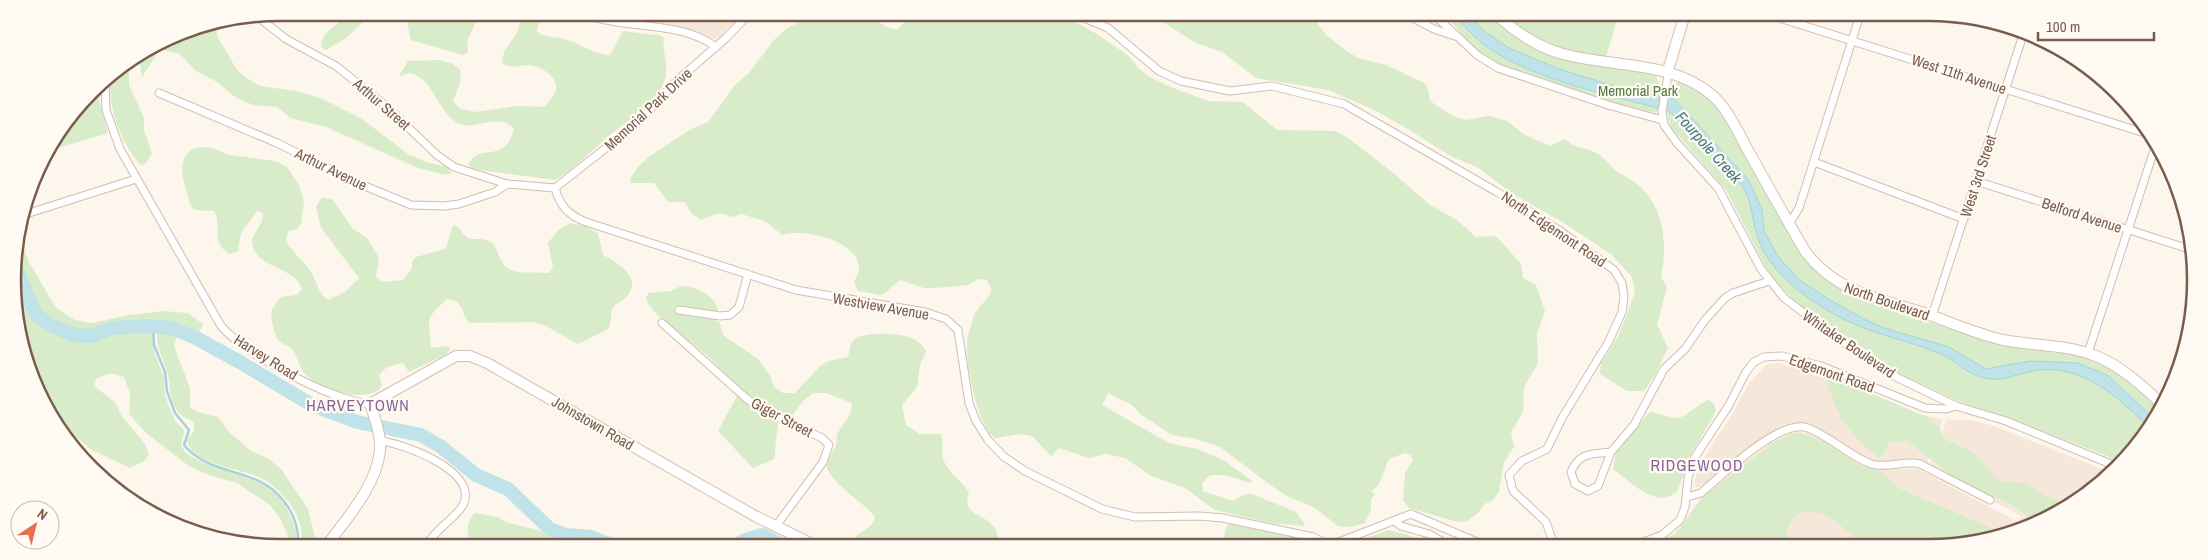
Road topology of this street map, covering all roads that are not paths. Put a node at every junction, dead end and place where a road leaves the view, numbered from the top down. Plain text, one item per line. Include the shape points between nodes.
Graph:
1 (611, 21) edge
2 (742, 21) edge
3 (1092, 21) edge
4 (1419, 21) edge
5 (1441, 21) edge
6 (1504, 21) edge
7 (1683, 21) edge
8 (1790, 21) edge
9 (1858, 21) edge
10 (264, 22) edge
11 (1458, 37) junction
12 (2021, 39) edge
13 (1852, 40) junction
14 (716, 47) junction
15 (1668, 70) junction
16 (2006, 89) junction
17 (104, 90) edge
18 (159, 93) dead end
19 (1662, 120) junction
20 (2140, 131) edge
21 (2153, 153) edge
22 (1814, 162) junction
23 (136, 179) junction
24 (1976, 181) junction
25 (507, 184) junction
26 (555, 188) junction
27 (30, 213) edge
28 (1964, 219) junction
29 (1789, 224) junction
30 (2130, 230) junction
31 (2185, 247) edge
32 (748, 274) junction
33 (1769, 282) junction
34 (679, 310) dead end
35 (1932, 316) junction
36 (662, 323) dead end
37 (2088, 353) junction
38 (2157, 400) edge
39 (370, 404) junction
40 (1956, 406) junction
41 (379, 438) junction
42 (1611, 452) junction
43 (2110, 464) edge
44 (1687, 496) junction
45 (1990, 500) dead end
46 (1394, 521) junction
47 (776, 526) junction
48 (331, 539) edge
49 (430, 539) edge
50 (802, 539) edge
51 (1317, 539) edge
52 (1342, 539) edge
53 (1438, 539) edge
54 (1470, 539) edge
55 (1552, 539) edge
56 (1652, 539) edge

1 - 14 street via 674,30
2 - 14 street, Memorial Park Drive
3 - 55 street, North Edgemont Road via 1108,28 1159,71 1181,81 1230,91 1272,86 1335,101 1368,117 1521,206 1602,260 1619,277 1624,290 1624,304 1600,357 1547,449 1516,466 1509,475 1513,491 1546,522
4 - 11 street
5 - 11 street
6 - 15 street, North Boulevard via 1522,36 1554,51
7 - 15 street
8 - 13 street, West 11th Avenue
9 - 13 street
10 - 25 street, Arthur Street via 286,39 342,71 386,106 437,156 454,167
11 - 19 street via 1477,55 1498,68
12 - 16 street, West 3rd Street
13 - 16 street, West 11th Avenue
13 - 22 street
14 - 26 street, Memorial Park Drive via 681,76 639,122
15 - 19 street
15 - 29 street, North Boulevard via 1703,88 1724,108
16 - 20 street, West 11th Avenue
16 - 24 street, West 3rd Street
17 - 23 street, Harvey Road via 107,115
18 - 25 street, Arthur Avenue via 411,205 459,204 495,192
19 - 33 street, Whitaker Boulevard via 1669,134 1725,198
21 - 30 street
22 - 28 street
22 - 29 street via 1799,208
23 - 27 street
23 - 39 street, Harvey Road via 210,310 226,331 312,385 346,400
24 - 28 street, West 3rd Street
24 - 30 street, Belford Avenue
25 - 26 street
26 - 32 street, Westview Avenue via 563,207 577,218
28 - 35 street, West 3rd Street
29 - 35 street, North Boulevard via 1812,260 1839,284 1860,294
30 - 31 street, Belford Avenue
30 - 37 street
32 - 34 street via 739,307 730,315
32 - 51 street, Westview Avenue via 804,292 925,312 946,319 958,330 969,403 988,440 1003,456 1025,471 1102,509 1135,517 1222,518
33 - 40 street, Whitaker Boulevard via 1800,311 1867,359
33 - 42 street via 1734,293 1720,303 1685,349 1661,372 1634,425
35 - 37 street, North Boulevard via 2002,340
36 - 47 street, Giger Street via 751,402 822,438 829,445 823,462
37 - 38 street, North Boulevard via 2129,375
39 - 41 street
39 - 47 street, Johnstown Road via 456,356 470,356
40 - 43 street, Whitaker Boulevard via 2006,421
40 - 44 street, Edgemont Road via 1925,408 1821,366 1782,356 1764,357 1754,362 1746,372 1695,457 1688,478
41 - 48 street via 378,461 368,485
41 - 49 street via 427,456 450,470 463,485 462,507
42 - 42 street via 1579,458 1572,472 1575,484 1588,491 1595,489
44 - 45 street via 1701,493 1778,432 1800,426 1830,439 1866,461 1881,466 1909,462 1920,464
44 - 56 street, Edgemont Road via 1683,514 1675,527
46 - 52 street
46 - 53 street
46 - 54 street via 1411,514
47 - 50 street, Johnstown Road

